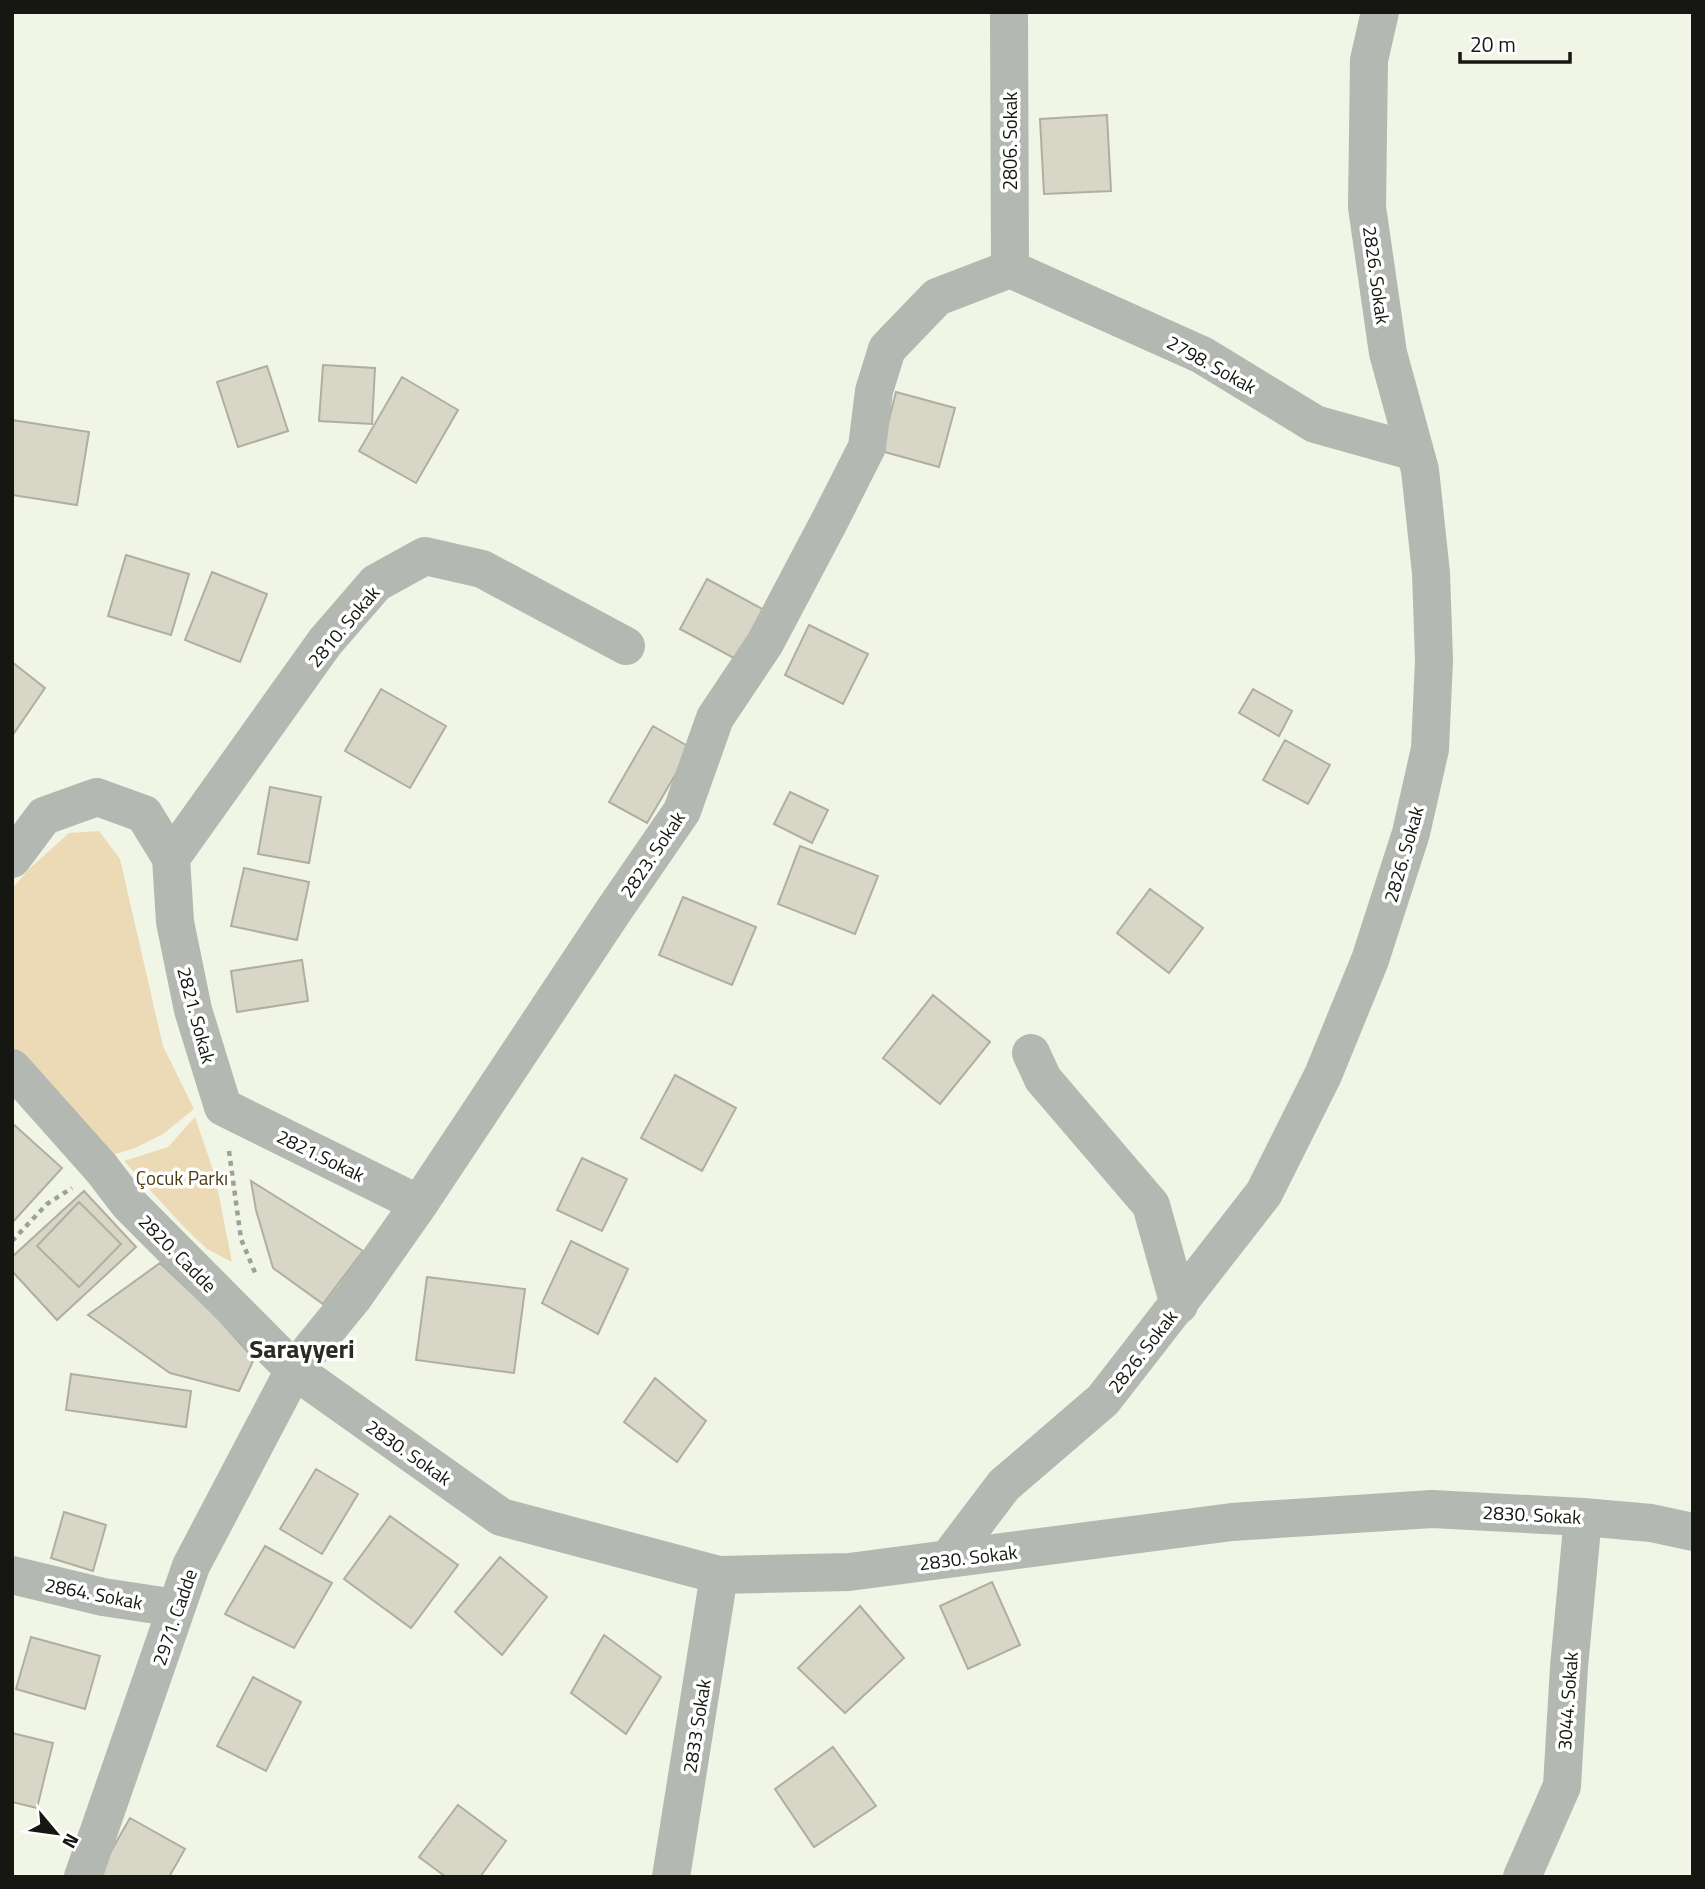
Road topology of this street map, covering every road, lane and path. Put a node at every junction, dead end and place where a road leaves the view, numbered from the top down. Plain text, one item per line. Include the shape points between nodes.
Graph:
1 (1009, 12) edge
2 (1380, 12) edge
3 (1010, 269) junction
4 (1415, 452) junction
5 (626, 646) dead end
6 (171, 858) junction
7 (12, 859) edge
8 (1031, 1053) dead end
9 (12, 1068) edge
10 (223, 1107) junction
11 (102, 1169) junction
12 (419, 1204) junction
13 (12, 1241) edge
14 (260, 1287) dead end
15 (1179, 1305) junction
16 (294, 1370) junction
17 (1583, 1517) junction
18 (1693, 1532) edge
19 (948, 1559) junction
20 (719, 1575) junction
21 (12, 1576) edge
22 (176, 1608) junction
23 (83, 1877) edge
24 (671, 1877) edge
25 (1522, 1877) edge

1 - 3 street, 2806. Sokak
2 - 4 street, 2826. Sokak via 1369,60 1367,207 1388,353
3 - 4 street, 2798. Sokak via 1202,355 1315,424
3 - 12 street, 2823. Sokak via 937,297 887,349 874,391 867,447 765,643 715,718 682,811
4 - 15 street, 2826. Sokak via 1431,573 1434,660 1430,749 1411,833 1370,960 1323,1075 1264,1193
5 - 6 street, 2810. Sokak via 482,569 425,556 376,583 326,642
6 - 7 street, 2821. Sokak via 144,814 97,797 44,816
6 - 10 street, 2821. Sokak via 175,922 193,1010
8 - 15 street via 1043,1079 1152,1205
9 - 11 street, 2820. Cadde
10 - 12 street, 2821.Sokak
10 - 14 path via 241,1239
11 - 13 path via 47,1204
11 - 16 street, 2820. Cadde via 128,1203
12 - 16 street, 2823. Sokak via 353,1298
15 - 19 street, 2826. Sokak via 1103,1400 1004,1485
16 - 20 street, 2830. Sokak via 501,1517
16 - 22 street, 2971. Cadde via 191,1566
17 - 18 street, 2830. Sokak
17 - 19 street, 2830. Sokak via 1432,1509 1232,1522
17 - 25 street, 3044. Sokak via 1562,1786
19 - 20 street, 2830. Sokak via 849,1572
20 - 24 street, 2833 Sokak
21 - 22 street, 2864. Sokak
22 - 23 street, 2971. Cadde

